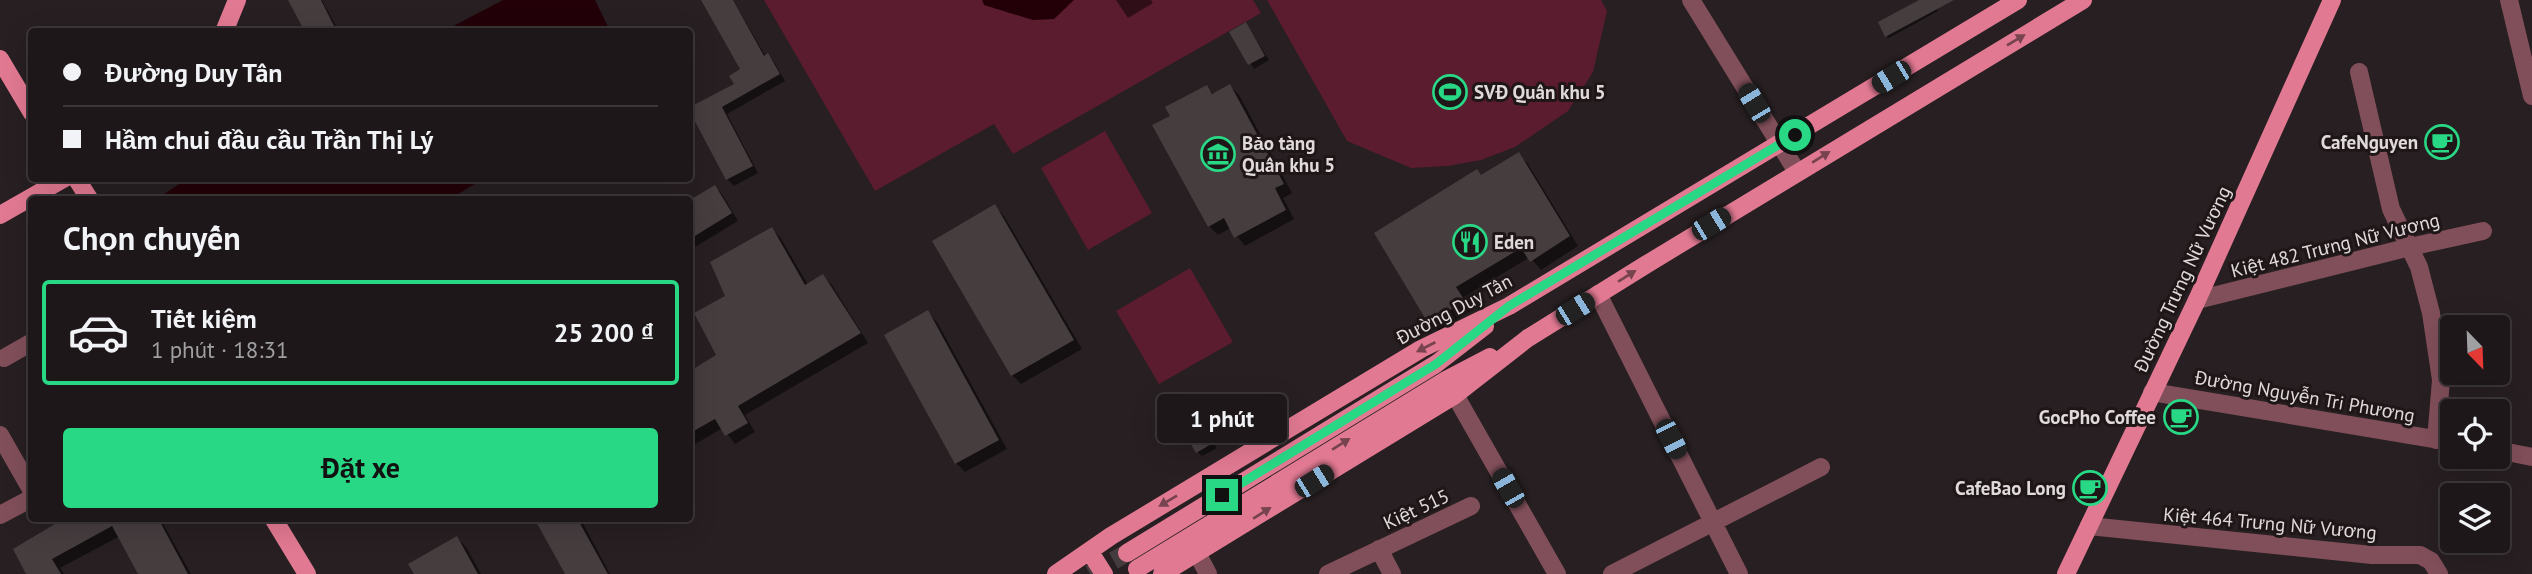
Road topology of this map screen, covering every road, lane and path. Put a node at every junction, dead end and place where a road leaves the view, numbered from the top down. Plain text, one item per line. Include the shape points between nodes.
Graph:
1 (237, 0) edge
2 (1690, 0) edge
3 (2018, 0) edge
4 (2083, 0) edge
5 (2332, 0) edge
6 (2509, 0) edge
7 (226, 28) edge
8 (0, 59) edge
9 (2359, 72) dead end
10 (2532, 96) edge
11 (28, 106) edge
12 (1779, 144) junction
13 (1797, 172) junction
14 (58, 182) edge
15 (33, 196) edge
16 (28, 199) edge
17 (0, 215) edge
18 (2483, 232) dead end
19 (2410, 247) junction
20 (1598, 294) junction
21 (2197, 300) junction
22 (1509, 306) junction
23 (1528, 338) junction
24 (28, 344) edge
25 (4, 358) dead end
26 (2152, 392) junction
27 (1455, 395) junction
28 (2442, 399) edge
29 (0, 435) edge
30 (2440, 440) edge
31 (2510, 453) edge
32 (2532, 457) edge
33 (1821, 467) dead end
34 (28, 484) edge
35 (28, 500) edge
36 (1471, 506) dead end
37 (4, 513) edge
38 (1713, 521) junction
39 (275, 522) edge
40 (2089, 526) junction
41 (1379, 550) junction
42 (1090, 552) junction
43 (1127, 553) tunnel mouth
44 (1198, 553) junction
45 (1137, 569) tunnel mouth
46 (307, 574) edge
47 (1056, 574) edge
48 (1104, 574) edge
49 (1162, 574) edge
50 (1208, 574) edge
51 (1328, 574) edge
52 (1392, 574) edge
53 (1557, 574) edge
54 (1612, 574) edge
55 (1739, 574) edge
56 (2066, 574) edge
57 (2439, 574) edge

1 - 7 main road
2 - 12 street
3 - 12 main road, Đường Duy Tân
13 -> 4 main road
5 - 21 main road, Đường Trưng Nữ Vương
6 - 10 street
8 - 11 main road
9 - 19 street via 2391,209
12 - 13 street
12 - 22 main road, Đường Duy Tân
20 -> 13 main road
14 - 15 main road
16 - 17 main road
18 - 19 street, Kiệt 482 Trưng Nữ Vương
19 - 21 street, Kiệt 482 Trưng Nữ Vương
19 - 28 street via 2431,313
20 - 23 main road
20 - 38 street
21 - 26 main road, Đường Trưng Nữ Vương
22 -> 42 main road, Đường Duy Tân via 1421,349
22 - 43 main road via 1436,364
23 - 27 main road
45 -> 23 main road via 1446,380
24 - 25 street
26 - 30 street, Đường Nguyễn Tri Phương
26 - 40 main road, Đường Trưng Nữ Vương
44 -> 27 main road
27 - 53 street
29 - 34 street
31 - 32 street
33 - 38 street
35 - 37 street
36 - 41 street, Kiệt 515
38 - 54 street
38 - 55 street
39 - 46 main road
40 - 56 main road, Đường Trưng Nữ Vương
40 - 57 street, Kiệt 464 Trưng Nữ Vương via 2372,555 2420,555 2431,561
41 - 51 street, Kiệt 515
41 - 52 street, Kiệt 515
42 - 47 main road, Đường Duy Tân
42 - 48 main road
44 - 49 main road
44 - 50 street

